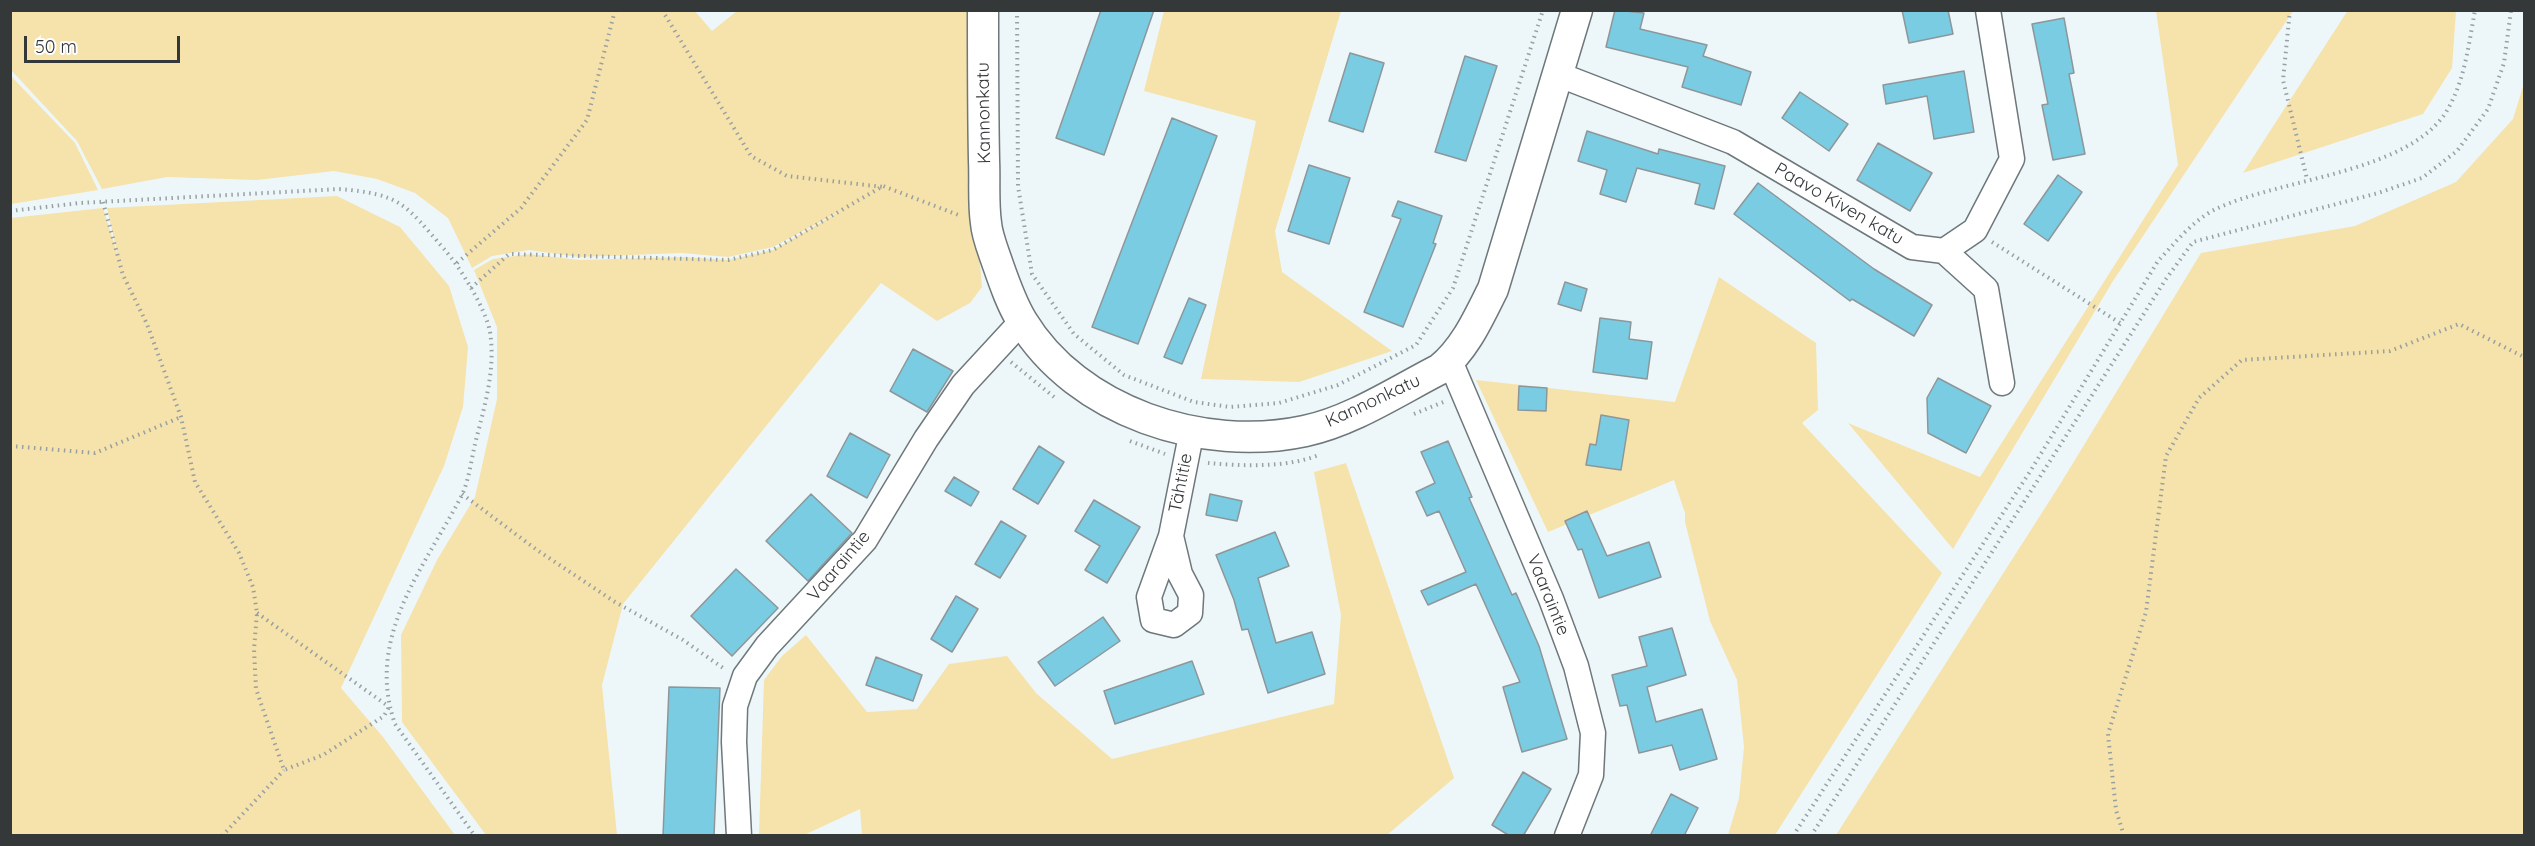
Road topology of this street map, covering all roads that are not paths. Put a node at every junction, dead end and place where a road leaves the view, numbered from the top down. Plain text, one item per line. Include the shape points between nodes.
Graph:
1 (983, 10) edge
2 (1577, 10) edge
3 (1988, 10) edge
4 (1557, 74) junction
5 (1944, 251) junction
6 (1022, 321) junction
7 (1450, 361) junction
8 (2002, 383) dead end
9 (1192, 430) junction
10 (1171, 536) dead end
11 (739, 836) edge
12 (1567, 836) edge

1 - 6 street, Kannonkatu via 986,224 1004,282
2 - 4 street, Kannonkatu
3 - 5 street via 2012,159 1975,230
4 - 5 street, Paavo Kiven katu via 1733,142 1912,247
4 - 7 street, Kannonkatu via 1493,289 1474,328
5 - 8 street via 1986,289
6 - 9 street, Kannonkatu via 1042,348 1075,379 1114,406 1145,419
6 - 11 street, Vaaraintie via 963,385 865,540 766,646 743,683 735,706 734,742
7 - 9 street, Kannonkatu via 1351,415 1306,431 1262,438
7 - 12 street, Vaaraintie via 1551,598 1576,666 1593,733 1591,775
9 - 10 street, Tähtitie

